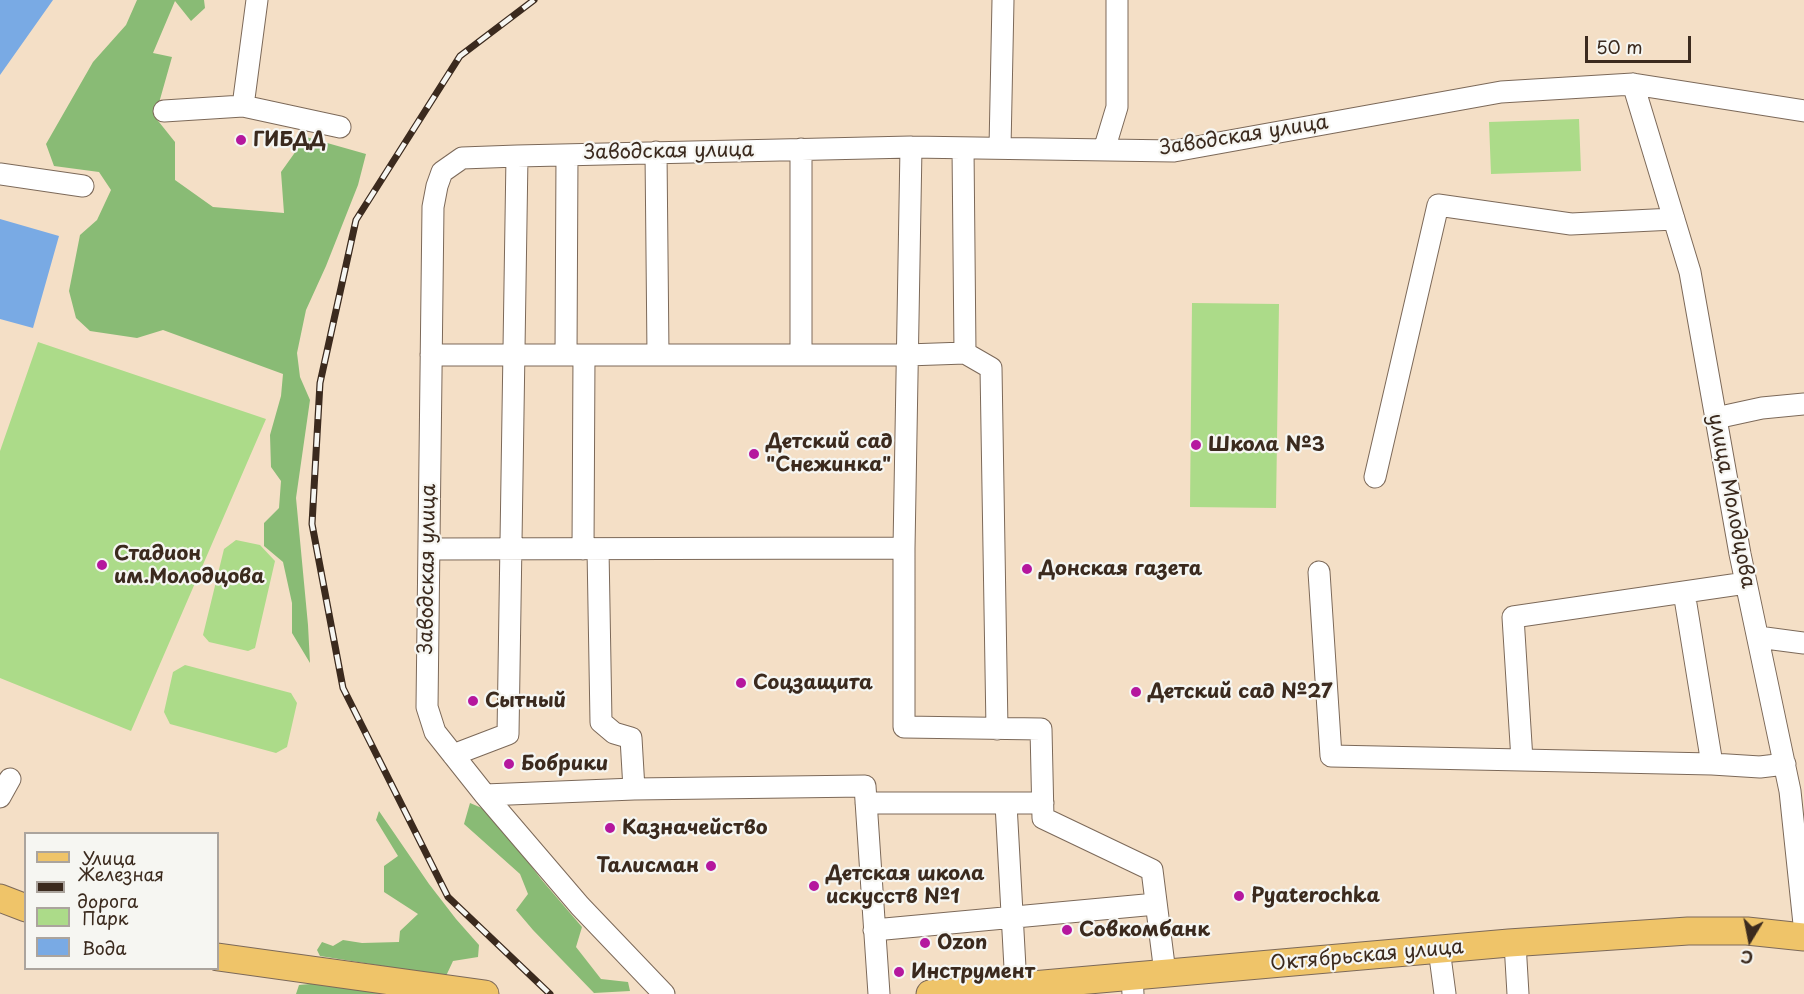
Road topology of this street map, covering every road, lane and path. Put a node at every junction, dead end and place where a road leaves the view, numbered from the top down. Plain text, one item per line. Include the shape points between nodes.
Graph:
1 (257, 0) edge
2 (1003, 0) edge
3 (1117, 0) edge
4 (1633, 84) junction
5 (243, 106) junction
6 (164, 111) dead end
7 (1804, 111) edge
8 (340, 127) dead end
9 (911, 147) junction
10 (963, 147) junction
11 (1000, 148) junction
12 (801, 149) junction
13 (1104, 150) junction
14 (656, 152) junction
15 (567, 155) junction
16 (517, 156) junction
17 (0, 174) edge
18 (83, 186) dead end
19 (1674, 219) junction
20 (964, 353) junction
21 (431, 355) junction
22 (514, 355) junction
23 (575, 355) junction
24 (658, 355) junction
25 (801, 355) junction
26 (908, 355) junction
27 (1804, 404) edge
28 (1716, 418) junction
29 (1374, 477) dead end
30 (904, 548) junction
31 (429, 549) junction
32 (511, 549) junction
33 (590, 549) junction
34 (1319, 572) dead end
35 (1746, 583) junction
36 (1684, 592) junction
37 (1758, 637) junction
38 (1804, 644) edge
39 (997, 729) junction
40 (453, 755) junction
41 (1522, 760) junction
42 (1785, 764) junction
43 (1712, 765) junction
44 (634, 789) junction
45 (485, 795) junction
46 (866, 803) junction
47 (1043, 803) junction
48 (1006, 804) junction
49 (0, 898) edge
50 (1156, 904) junction
51 (24, 907) edge
52 (1012, 918) junction
53 (1804, 924) edge
54 (874, 930) junction
55 (1804, 937) edge
56 (1515, 943) junction
57 (1439, 950) junction
58 (219, 957) edge
59 (1165, 973) junction
60 (1132, 985) edge
61 (1016, 987) junction
62 (485, 994) edge
63 (664, 994) edge
64 (879, 994) edge
65 (930, 994) edge
66 (1445, 994) edge
67 (1518, 994) edge

1 - 5 street
2 - 11 street
3 - 13 street via 1117,106
4 - 7 street, Заводская улица
4 - 13 street, Заводская улица via 1502,92 1174,151
4 - 19 street, улица Молодцова
5 - 6 street
5 - 8 street
9 - 10 street, Заводская улица
9 - 12 street, Заводская улица
9 - 26 street
10 - 11 street, Заводская улица
10 - 20 street
11 - 13 street, Заводская улица
12 - 14 street, Заводская улица
12 - 25 street
14 - 15 street, Заводская улица
14 - 24 street
15 - 16 street, Заводская улица
15 - 23 street
16 - 21 street, Заводская улица via 462,158 442,172 433,207
16 - 22 street
17 - 18 street
19 - 28 street, улица Молодцова via 1690,272
19 - 29 street via 1571,224 1438,205
20 - 26 street
20 - 39 street via 990,368
21 - 22 street
21 - 31 street, Заводская улица
22 - 23 street
22 - 32 street
23 - 24 street
23 - 33 street
24 - 25 street
25 - 26 street
26 - 30 street
27 - 28 street
28 - 35 street, улица Молодцова
30 - 33 street
30 - 39 street via 904,728
31 - 32 street
31 - 40 street, Заводская улица via 427,707 435,732
32 - 33 street
32 - 40 street via 508,734
33 - 44 street via 601,722 614,733 632,738
34 - 41 street via 1331,756
35 - 36 street
35 - 37 street, улица Молодцова
36 - 41 street via 1513,617
36 - 43 street
37 - 38 street
37 - 42 street, улица Молодцова
39 - 47 street via 1041,729
40 - 45 street, Заводская улица
41 - 43 street
42 - 43 street
42 - 53 street, улица Молодцова
44 - 45 street
44 - 46 street via 865,786
45 - 63 street, Заводская улица via 580,906
46 - 48 street
46 - 54 street
47 - 48 street
47 - 50 street via 1043,818 1152,870
48 - 52 street
49 - 51 main road
50 - 52 street
50 - 59 street
52 - 54 street
52 - 61 street
54 - 64 street
55 - 56 main road, Октябрьская улица via 1747,931 1688,931
56 - 57 main road, Октябрьская улица
56 - 67 street
57 - 59 main road, Октябрьская улица
57 - 66 street
58 - 62 main road
59 - 60 main road, Октябрьская улица
60 - 61 main road, Октябрьская улица
61 - 65 main road, Октябрьская улица

